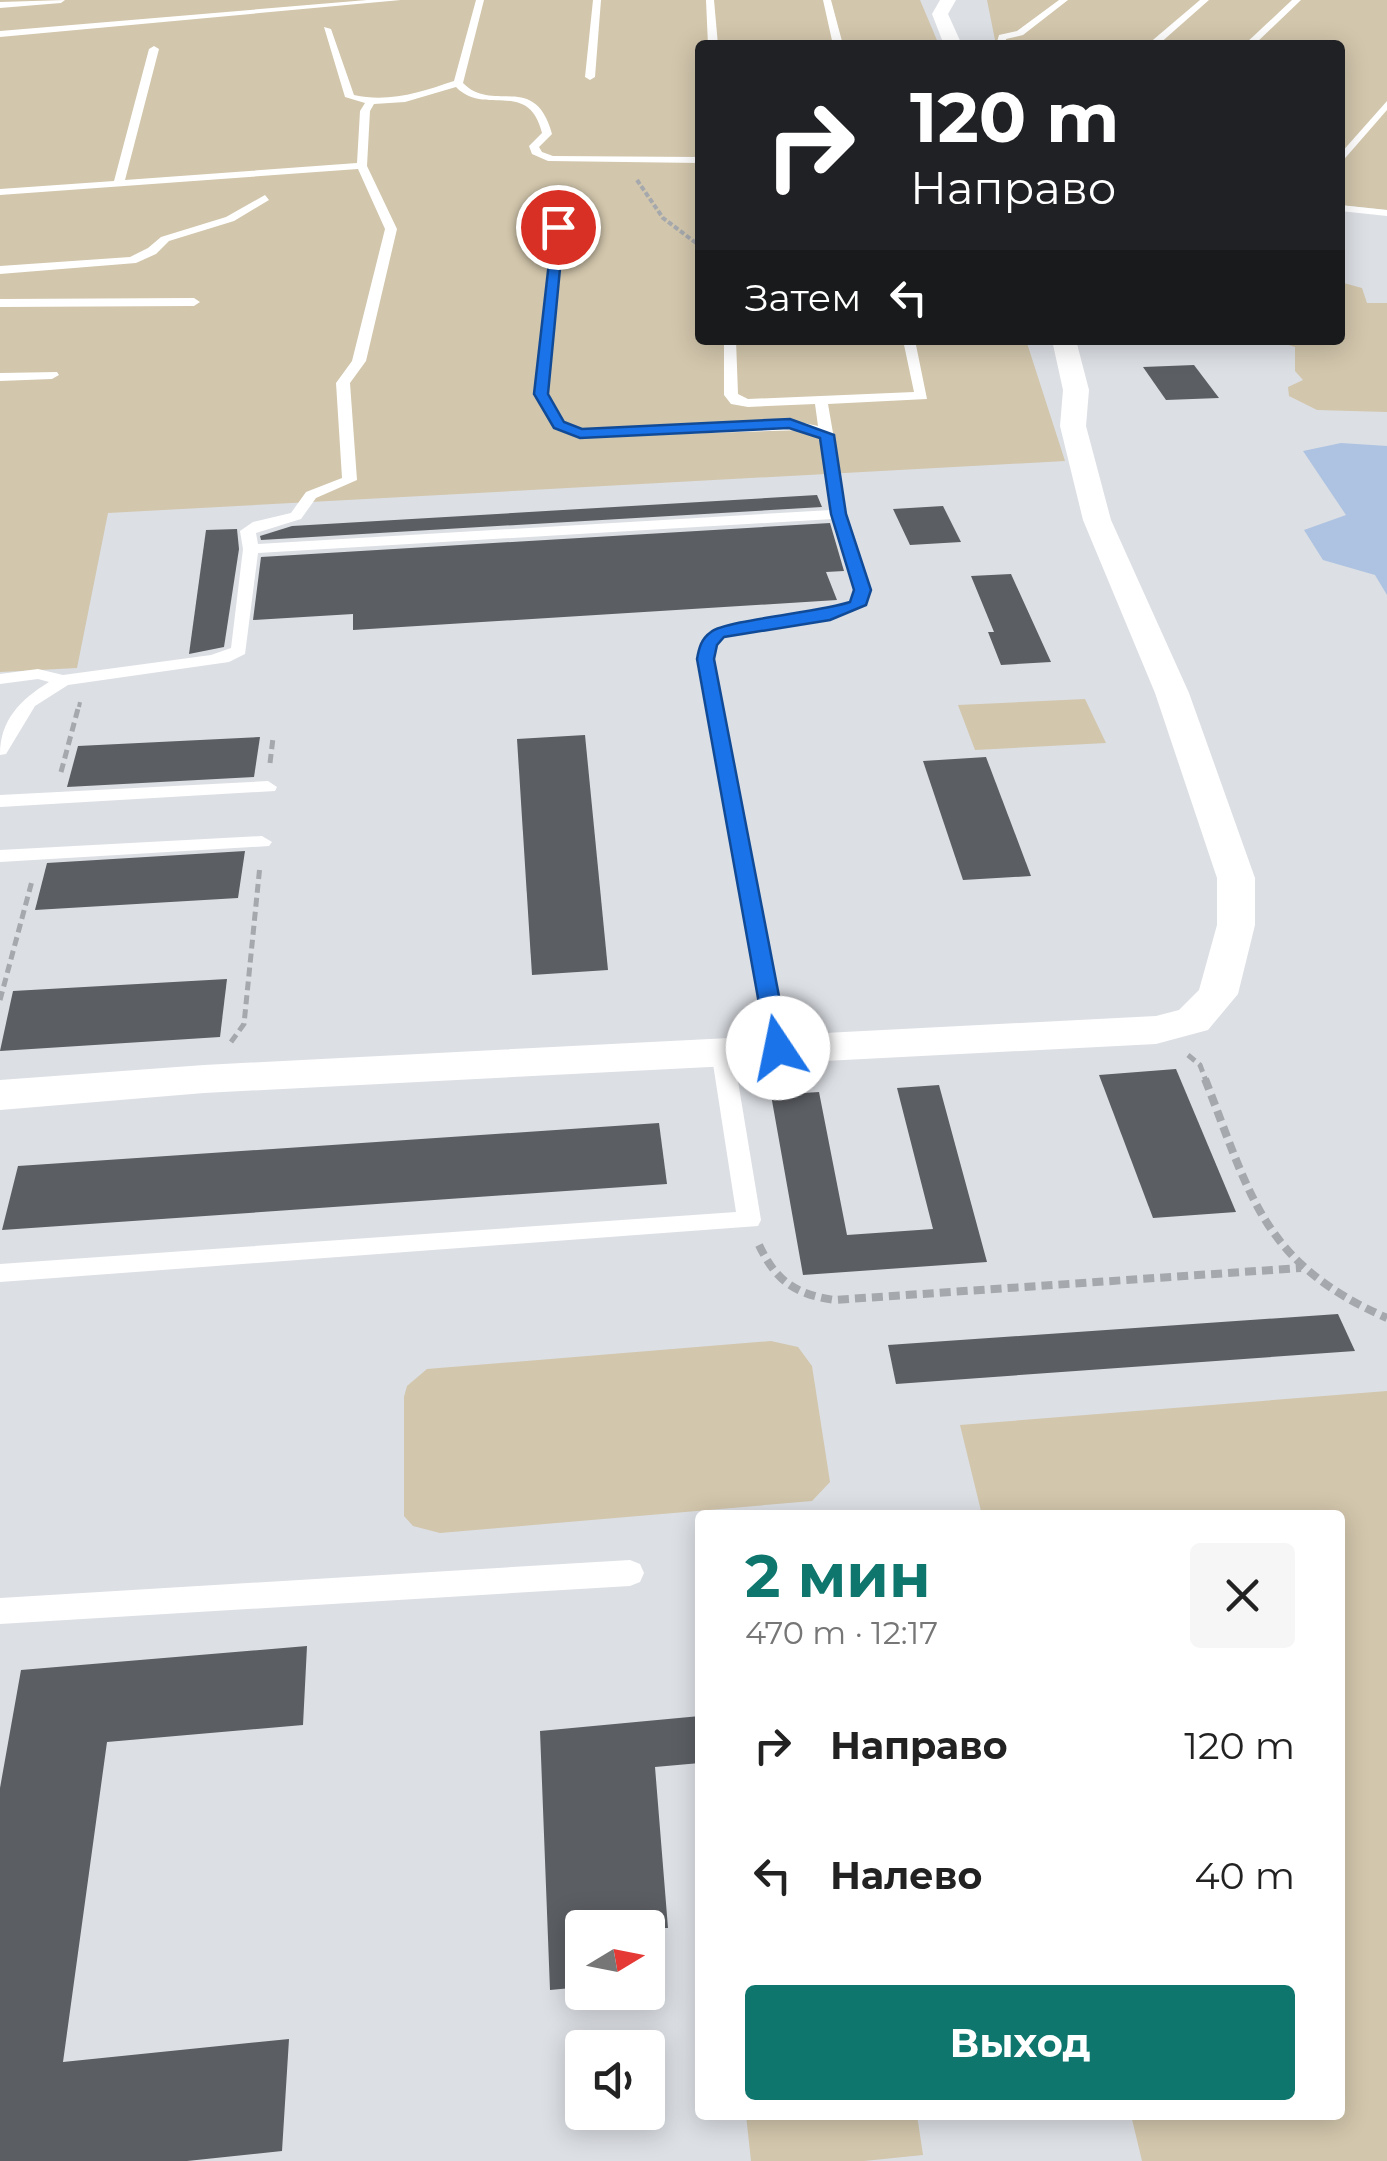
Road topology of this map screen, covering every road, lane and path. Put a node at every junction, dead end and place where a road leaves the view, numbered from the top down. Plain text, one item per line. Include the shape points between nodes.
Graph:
1 (61, 0) edge
2 (397, 0) edge
3 (480, 0) edge
4 (597, 0) edge
5 (710, 0) edge
6 (827, 0) edge
7 (948, 0) edge
8 (1064, 0) edge
9 (1205, 0) edge
10 (1297, 0) edge
11 (0, 5) edge
12 (327, 30) dead end
13 (0, 34) edge
14 (713, 40) edge
15 (837, 40) edge
16 (951, 40) edge
17 (1002, 40) edge
18 (1158, 40) edge
19 (1254, 40) edge
20 (154, 49) dead end
21 (590, 77) dead end
22 (458, 83) junction
23 (370, 103) junction
24 (1387, 104) edge
25 (1345, 155) edge
26 (695, 160) edge
27 (654, 162) junction
28 (362, 166) junction
29 (119, 183) junction
30 (0, 192) edge
31 (265, 198) dead end
32 (1345, 209) edge
33 (1387, 213) edge
34 (558, 227) dead end
35 (695, 243) edge
36 (0, 270) edge
37 (194, 302) dead end
38 (0, 303) edge
39 (730, 345) edge
40 (909, 345) edge
41 (1065, 345) edge
42 (52, 375) dead end
43 (0, 377) edge
44 (821, 401) junction
45 (826, 435) junction
46 (838, 514) junction
47 (252, 549) junction
48 (0, 679) edge
49 (63, 680) junction
50 (273, 738) dead end
51 (0, 750) edge
52 (268, 787) joint
53 (0, 801) edge
54 (262, 842) joint
55 (0, 856) edge
56 (1156, 1030) junction
57 (778, 1048) junction
58 (722, 1051) junction
59 (204, 1080) junction
60 (56, 1092) junction
61 (0, 1096) edge
62 (0, 1126) edge
63 (749, 1220) junction
64 (1301, 1268) junction
65 (0, 1273) edge
66 (1387, 1318) edge
67 (630, 1573) dead end
68 (0, 1611) edge

1 - 11 lane
2 - 13 lane
3 - 22 lane
4 - 21 lane
5 - 14 lane
6 - 15 lane
7 - 16 street via 940,14
8 - 17 lane
9 - 18 lane
10 - 19 lane
12 - 23 lane via 350,97
20 - 29 lane
22 - 23 lane via 394,103
22 - 27 lane via 466,92 523,100 539,110 547,134 534,146 537,154
23 - 28 lane
24 - 25 lane
26 - 27 lane
27 - 35 path via 637,168 646,202
28 - 29 lane
28 - 47 lane via 392,229 359,361 343,383 350,480 311,496 296,516 248,531
29 - 30 lane
31 - 36 lane via 230,220 165,239 132,260
32 - 33 lane
34 - 45 lane via 541,394 559,425 580,433 790,424
37 - 38 lane
39 - 44 lane via 730,395 736,401
40 - 44 lane via 922,396
41 - 56 street via 1076,390 1073,426 1096,520 1172,693 1236,878 1236,925 1218,994 1193,1020
42 - 43 lane
44 - 45 lane
45 - 46 lane
46 - 47 lane
46 - 57 lane via 862,590 857,605 719,633 705,659
47 - 49 lane via 239,650 230,657
48 - 49 lane via 38,674
49 - 51 lane via 28,703
50 - 52 path
52 - 53 lane
54 - 55 lane
54 - 59 path via 244,1024
56 - 57 street
56 - 64 path via 1200,1065 1268,1228
57 - 58 street
58 - 59 street
58 - 63 lane
59 - 60 street
60 - 61 street
60 - 62 street
63 - 64 path via 770,1270 798,1296 834,1300
63 - 65 lane
64 - 66 path
67 - 68 lane

